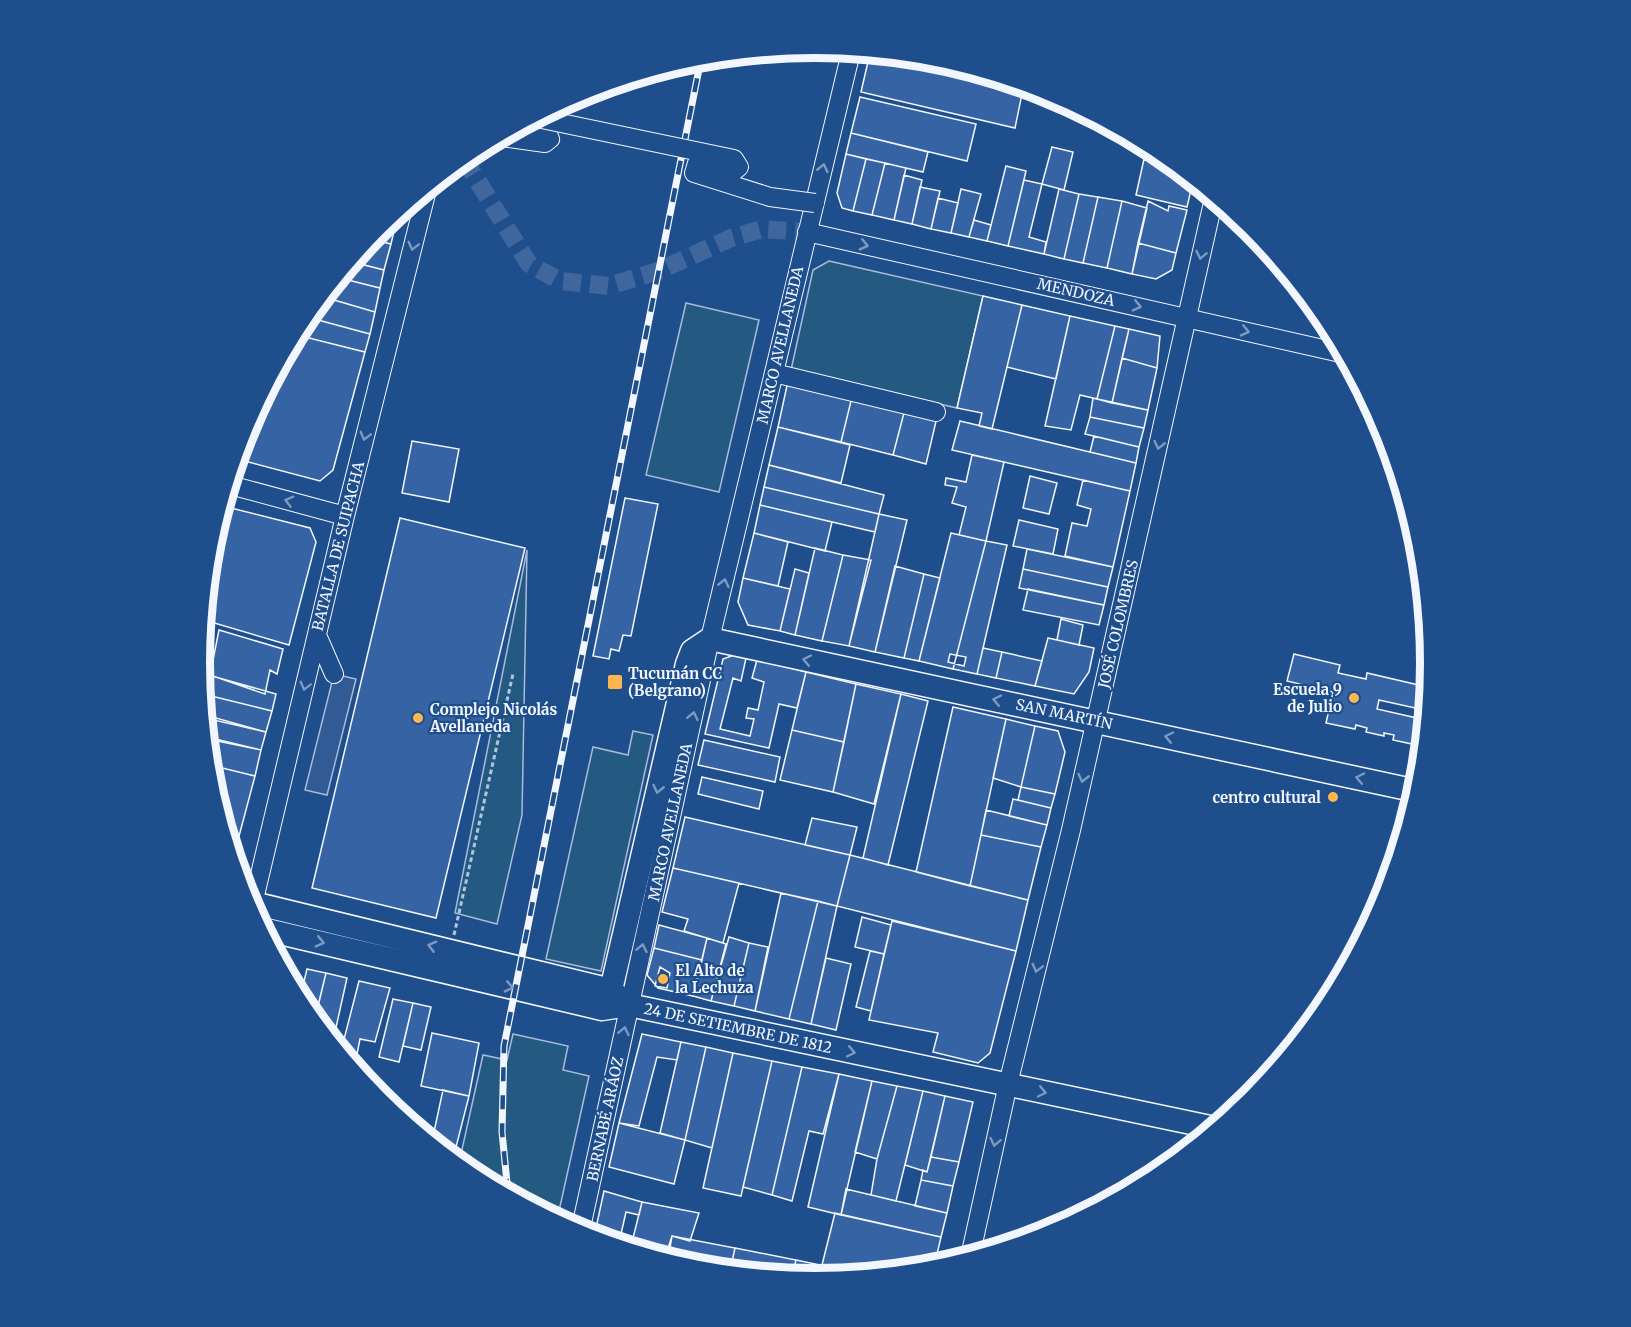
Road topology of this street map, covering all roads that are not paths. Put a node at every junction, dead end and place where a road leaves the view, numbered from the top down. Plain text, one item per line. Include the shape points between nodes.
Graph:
1 (849, 60) edge
2 (549, 121) edge
3 (532, 130) edge
4 (516, 138) edge
5 (424, 203) edge
6 (815, 203) junction
7 (1212, 207) edge
8 (807, 232) junction
9 (1188, 317) junction
10 (1333, 351) edge
11 (774, 373) junction
12 (936, 412) dead end
13 (237, 487) edge
14 (345, 516) junction
15 (317, 635) junction
16 (710, 639) junction
17 (334, 674) dead end
18 (1096, 721) junction
19 (1407, 789) edge
20 (255, 889) edge
21 (262, 907) edge
22 (273, 930) edge
23 (611, 990) junction
24 (629, 1005) junction
25 (1008, 1084) junction
26 (1205, 1126) edge
27 (582, 1221) edge
28 (972, 1248) edge

6 -> 1 street, MARCO AVELLANEDA
2 - 6 street, bridge via 734,159 738,167 733,172 697,163 694,173 770,197
3 - 4 street via 548,134 550,139 545,143
5 -> 14 street, BATALLA DE SUIPACHA
6 - 8 street, MARCO AVELLANEDA
7 -> 9 street, JOSÉ COLOMBRES
8 -> 9 street, MENDOZA
8 - 11 street, MARCO AVELLANEDA
9 -> 10 street, MENDOZA
9 -> 18 street, JOSÉ COLOMBRES
11 - 12 street
16 -> 11 street, MARCO AVELLANEDA
14 -> 13 street
14 - 15 street, BATALLA DE SUIPACHA
15 - 17 street
15 -> 20 street, BATALLA DE SUIPACHA
18 -> 16 main road, SAN MARTÍN
16 -> 23 main road, MARCO AVELLANEDA via 692,651 687,664
24 -> 16 street, MARCO AVELLANEDA
19 -> 18 main road, SAN MARTÍN
18 -> 25 street, JOSÉ COLOMBRES
23 -> 21 main road
22 -> 24 main road, 24 DE SETIEMBRE DE 1812 via 602,1009
23 - 24 main road
24 -> 25 main road, 24 DE SETIEMBRE DE 1812
27 -> 24 street, BERNABÉ ARÁOZ
25 -> 26 main road, 24 DE SETIEMBRE DE 1812
25 -> 28 street, JOSÉ COLOMBRES

